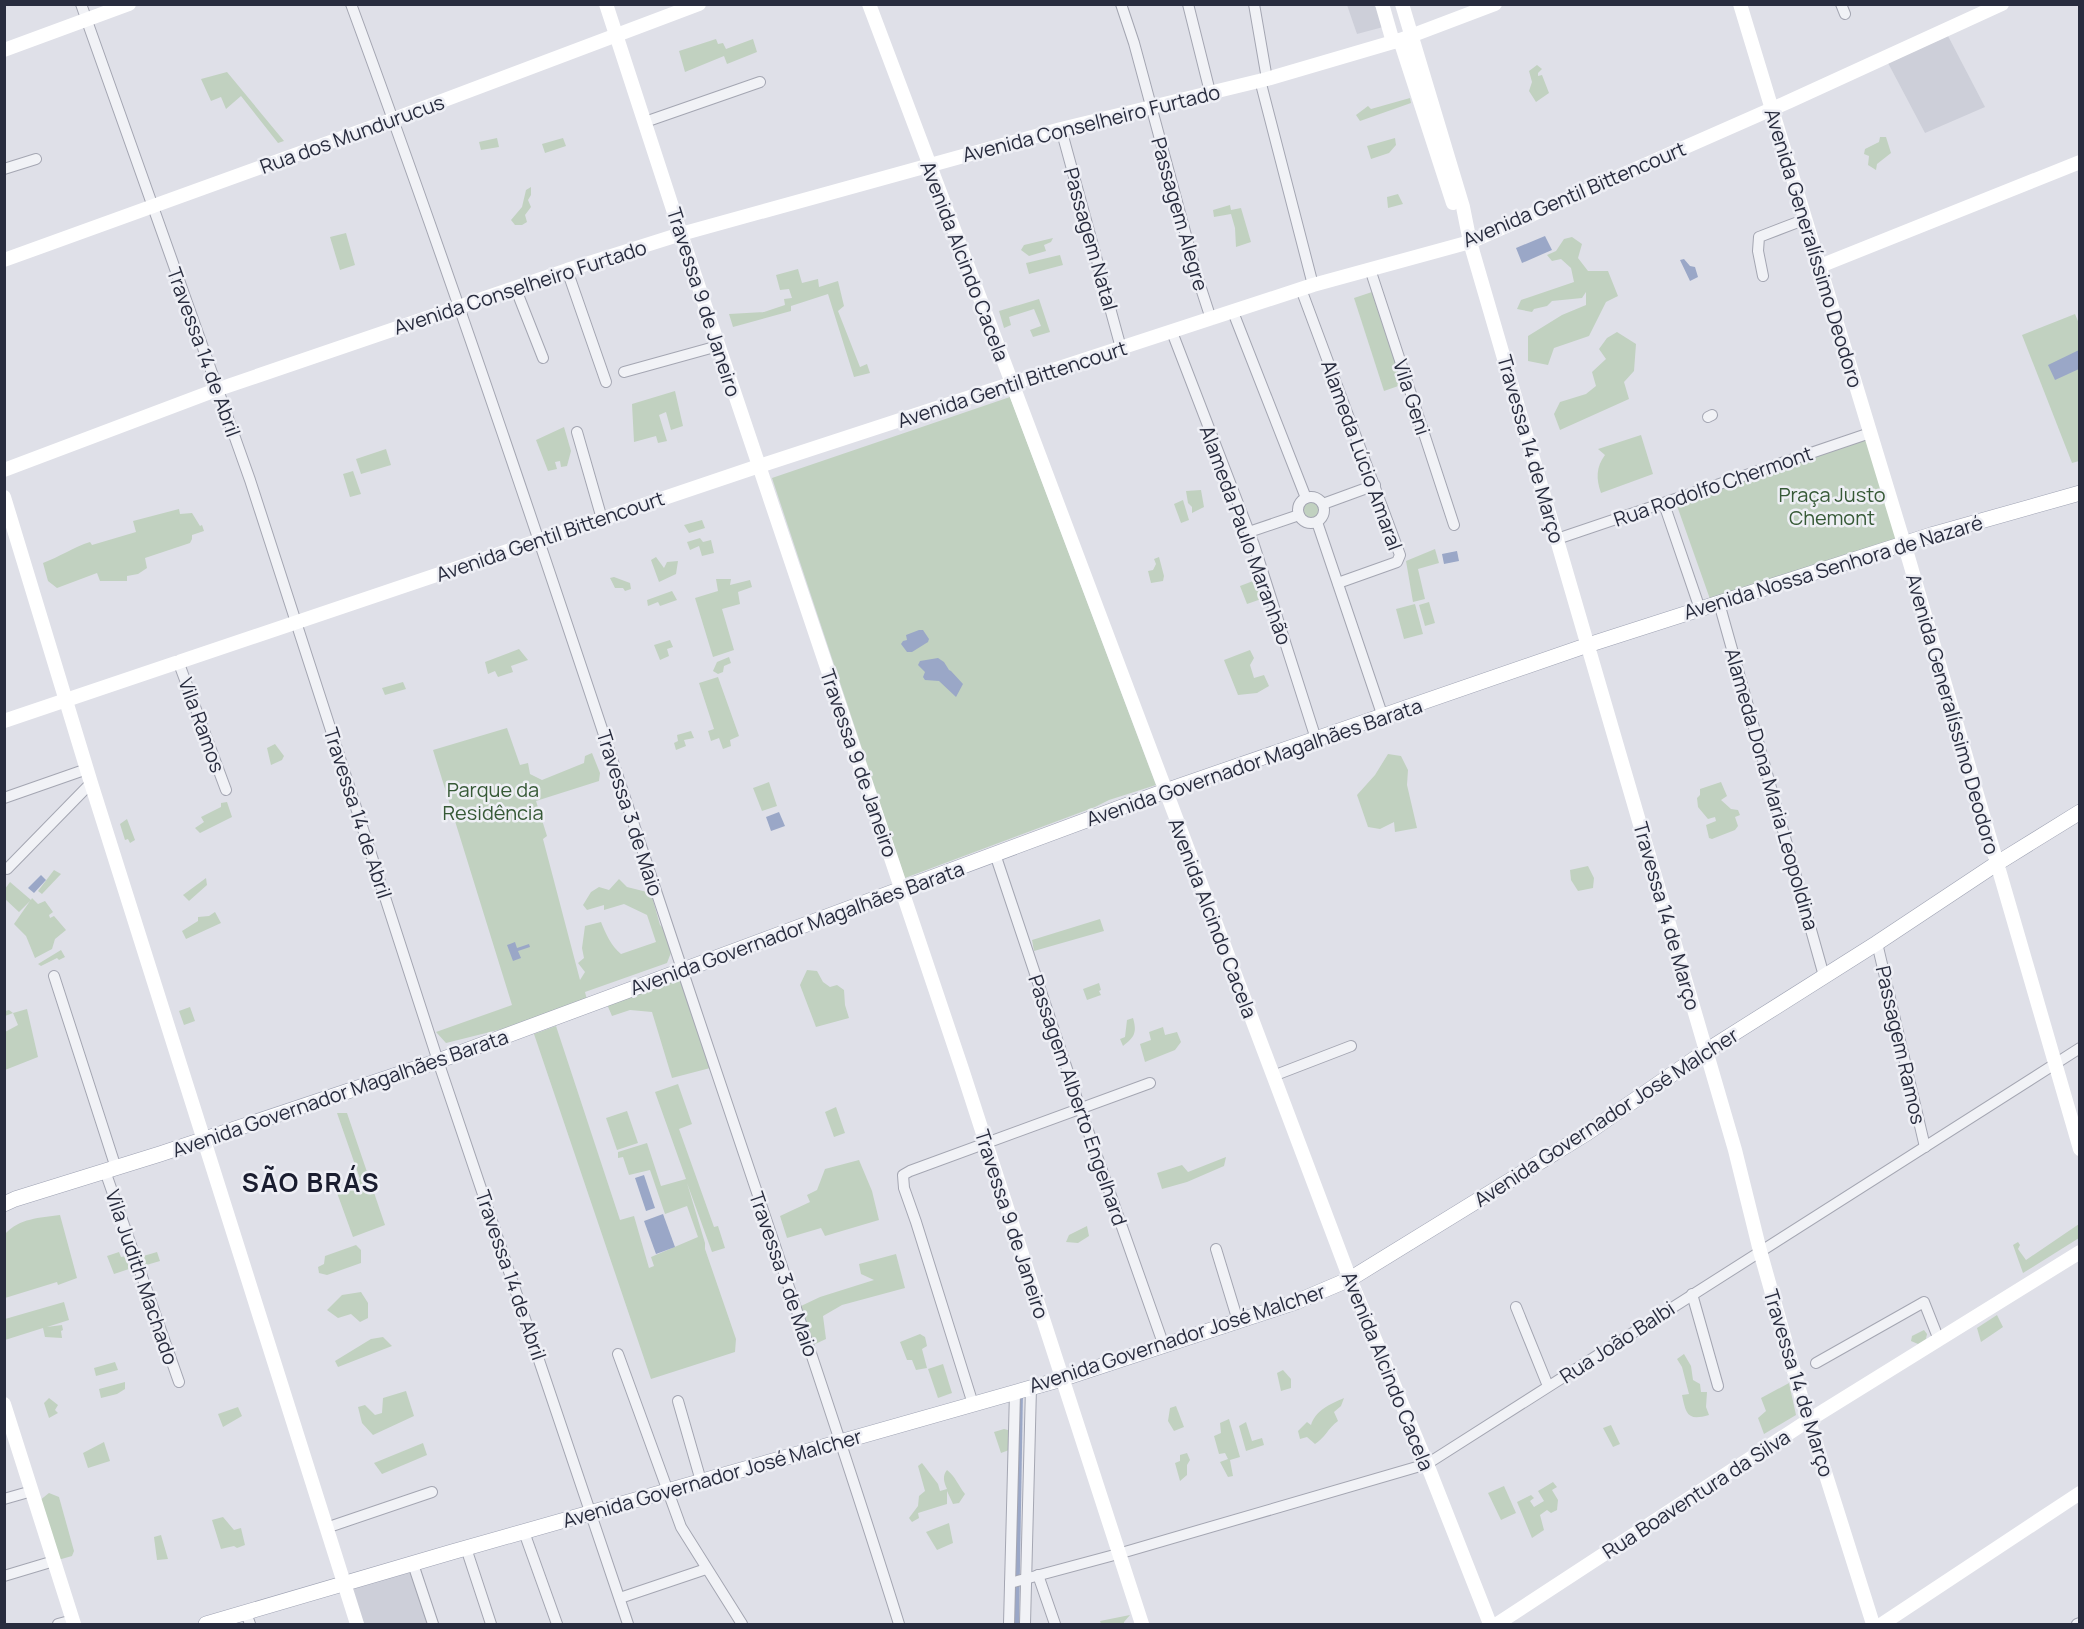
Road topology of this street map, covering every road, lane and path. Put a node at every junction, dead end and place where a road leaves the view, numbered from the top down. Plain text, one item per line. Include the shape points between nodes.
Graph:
1 (81, 4) edge
2 (129, 4) edge
3 (351, 4) edge
4 (606, 4) edge
5 (869, 4) edge
6 (1121, 4) edge
7 (1188, 4) edge
8 (1254, 4) edge
9 (1382, 4) edge
10 (1402, 4) edge
11 (1495, 4) edge
12 (1740, 4) edge
13 (2002, 4) edge
14 (698, 5) edge
15 (87, 21) junction
16 (616, 36) junction
17 (1401, 39) junction
18 (4, 50) edge
19 (1263, 80) junction
20 (759, 82) dead end
21 (1210, 92) junction
22 (1150, 107) junction
23 (1772, 109) junction
24 (394, 120) junction
25 (645, 122) junction
26 (1061, 129) junction
27 (36, 159) dead end
28 (2079, 162) edge
29 (928, 166) junction
30 (4, 170) edge
31 (152, 207) junction
32 (1806, 219) junction
33 (681, 234) junction
34 (1470, 242) junction
35 (4, 260) edge
36 (1820, 266) junction
37 (1370, 269) junction
38 (567, 270) junction
39 (1763, 276) dead end
40 (514, 287) junction
41 (1307, 287) junction
42 (458, 306) junction
43 (1233, 312) junction
44 (1211, 319) junction
45 (1172, 332) junction
46 (718, 346) junction
47 (1121, 348) junction
48 (543, 358) dead end
49 (624, 372) dead end
50 (606, 382) dead end
51 (1011, 384) junction
52 (216, 390) junction
53 (577, 432) dead end
54 (1870, 433) junction
55 (759, 466) junction
56 (4, 470) edge
57 (1375, 485) junction
58 (2079, 493) edge
59 (4, 497) edge
60 (1306, 498) junction
61 (1323, 504) junction
62 (1664, 504) junction
63 (1299, 515) junction
64 (602, 519) junction
65 (1317, 522) junction
66 (1454, 525) dead end
67 (1249, 532) junction
68 (1557, 539) junction
69 (540, 540) junction
70 (1904, 544) junction
71 (1338, 583) junction
72 (1719, 603) junction
73 (1700, 609) junction
74 (295, 622) junction
75 (1588, 645) junction
76 (178, 661) junction
77 (66, 700) junction
78 (1383, 717) junction
79 (4, 721) edge
80 (1316, 739) junction
81 (89, 776) junction
82 (225, 790) dead end
83 (1165, 791) junction
84 (4, 798) edge
85 (2079, 812) edge
86 (995, 854) junction
87 (1996, 864) junction
88 (7, 869) dead end
89 (902, 890) junction
90 (1877, 943) junction
91 (682, 969) junction
92 (54, 976) dead end
93 (1824, 976) junction
94 (1351, 1046) dead end
95 (2079, 1048) edge
96 (1707, 1051) junction
97 (438, 1061) junction
98 (2054, 1064) junction
99 (1273, 1076) junction
100 (1150, 1083) dead end
101 (1080, 1108) junction
102 (204, 1139) junction
103 (986, 1143) junction
104 (1925, 1147) junction
105 (2079, 1149) edge
106 (110, 1170) junction
107 (4, 1204) edge
108 (1216, 1249) dead end
109 (1760, 1251) junction
110 (2079, 1252) edge
111 (1350, 1279) junction
112 (1692, 1294) junction
113 (1516, 1306) dead end
114 (1238, 1321) junction
115 (1938, 1340) junction
116 (1164, 1346) junction
117 (618, 1354) dead end
118 (1816, 1364) dead end
119 (1062, 1379) junction
120 (179, 1382) dead end
121 (1548, 1386) junction
122 (1718, 1386) dead end
123 (1031, 1387) junction
124 (1015, 1392) junction
125 (678, 1401) dead end
126 (4, 1404) edge
127 (973, 1404) junction
128 (1809, 1420) junction
129 (8, 1427) edge
130 (840, 1442) junction
131 (1427, 1464) junction
132 (701, 1481) junction
133 (32, 1491) junction
134 (668, 1491) junction
135 (432, 1492) dead end
136 (2079, 1493) edge
137 (4, 1499) edge
138 (591, 1513) junction
139 (326, 1528) junction
140 (524, 1532) junction
141 (466, 1548) junction
142 (1118, 1554) junction
143 (54, 1561) junction
144 (412, 1564) junction
145 (706, 1569) junction
146 (1038, 1575) junction
147 (4, 1576) edge
148 (1025, 1579) junction
149 (1011, 1582) junction
150 (344, 1583) junction
151 (620, 1598) junction
152 (248, 1619) edge
153 (73, 1622) edge
154 (58, 1624) edge
155 (206, 1624) edge
156 (357, 1624) edge
157 (433, 1624) edge
158 (491, 1624) edge
159 (557, 1624) edge
160 (628, 1624) edge
161 (742, 1624) edge
162 (899, 1624) edge
163 (1010, 1624) edge
164 (1025, 1624) edge
165 (1055, 1624) edge
166 (1142, 1624) edge
167 (1490, 1624) edge
168 (1497, 1624) edge
169 (1873, 1624) edge
170 (1882, 1624) edge

1 - 15 street, Travessa 14 de Abril
2 - 15 main road
3 - 24 street, Travessa 3 de Maio
4 - 16 main road, Travessa 9 de Janeiro
5 - 29 main road, Avenida Alcindo Cacela
6 - 22 street, Passagem Alegre
7 - 21 street
8 - 19 street, Alameda Lúcio Amaral
9 - 17 main road, Travessa 14 de Março
10 - 17 main road, Travessa 14 de Março
11 - 17 main road, Avenida Conselheiro Furtado
12 - 23 main road, Avenida Generalíssimo Deodoro
13 - 23 main road, Avenida Gentil Bittencourt
14 - 16 main road, Rua dos Mundurucus
15 - 18 main road
15 - 31 street, Travessa 14 de Abril
16 - 24 main road, Rua dos Mundurucus
16 - 25 main road, Travessa 9 de Janeiro
17 - 19 main road, Avenida Conselheiro Furtado
17 - 34 main road, Travessa 14 de Março
19 - 21 main road, Avenida Conselheiro Furtado
19 - 41 street, Alameda Lúcio Amaral
20 - 25 street
21 - 22 main road, Avenida Conselheiro Furtado
22 - 26 main road, Avenida Conselheiro Furtado
22 - 44 street, Passagem Alegre
23 - 32 main road, Avenida Generalíssimo Deodoro
23 - 34 main road, Avenida Gentil Bittencourt
24 - 31 main road, Rua dos Mundurucus
24 - 42 street, Travessa 3 de Maio
25 - 33 main road, Travessa 9 de Janeiro
26 - 29 main road, Avenida Conselheiro Furtado
26 - 47 street, Passagem Natal
27 - 30 street
28 - 36 main road
29 - 33 main road, Avenida Conselheiro Furtado
29 - 51 main road, Avenida Alcindo Cacela
31 - 35 main road, Rua dos Mundurucus
31 - 52 street, Travessa 14 de Abril
32 - 36 main road, Avenida Generalíssimo Deodoro
32 - 39 street via 1759,237
33 - 38 main road, Avenida Conselheiro Furtado
33 - 46 main road, Travessa 9 de Janeiro
34 - 37 main road, Avenida Gentil Bittencourt
34 - 68 main road, Travessa 14 de Março
36 - 54 main road, Avenida Generalíssimo Deodoro
37 - 41 main road, Avenida Gentil Bittencourt
37 - 66 street, Vila Geni
38 - 40 main road, Avenida Conselheiro Furtado
38 - 50 street
40 - 42 main road, Avenida Conselheiro Furtado
40 - 48 street
41 - 43 main road, Avenida Gentil Bittencourt
41 - 57 street, Alameda Lúcio Amaral
42 - 52 main road, Avenida Conselheiro Furtado
42 - 69 street, Travessa 3 de Maio
43 - 44 main road, Avenida Gentil Bittencourt
43 - 60 street
44 - 45 main road, Avenida Gentil Bittencourt
45 - 47 main road, Avenida Gentil Bittencourt
45 - 67 street, Alameda Paulo Maranhão
46 - 49 street
46 - 55 main road, Travessa 9 de Janeiro
47 - 51 main road, Avenida Gentil Bittencourt
51 - 55 main road, Avenida Gentil Bittencourt
51 - 83 main road, Avenida Alcindo Cacela
52 - 56 main road, Avenida Conselheiro Furtado
52 - 74 street, Travessa 14 de Abril via 250,480
53 - 64 street
54 - 62 street, Rua Rodolfo Chermont
54 - 70 main road, Avenida Generalíssimo Deodoro
55 - 64 main road, Avenida Gentil Bittencourt
55 - 89 main road, Travessa 9 de Janeiro
57 - 61 street
57 - 71 street, Alameda Lúcio Amaral via 1400,558
58 - 70 main road, Avenida Nossa Senhora de Nazaré
59 - 77 main road
60 - 61 street via 1319,499
60 - 63 street via 1298,508
61 - 65 street via 1325,511
62 - 68 street, Rua Rodolfo Chermont
62 - 73 street
63 - 65 street via 1310,523
63 - 67 street
64 - 69 main road, Avenida Gentil Bittencourt
65 - 71 street
67 - 80 street, Alameda Paulo Maranhão
68 - 75 main road, Travessa 14 de Março
69 - 74 main road, Avenida Gentil Bittencourt
69 - 91 street, Travessa 3 de Maio
70 - 72 main road, Avenida Nossa Senhora de Nazaré
70 - 87 main road, Avenida Generalíssimo Deodoro
71 - 78 street
72 - 73 main road, Avenida Nossa Senhora de Nazaré
72 - 93 street, Alameda Dona Maria Leopoldina
73 - 75 main road, Avenida Nossa Senhora de Nazaré
74 - 76 main road, Avenida Gentil Bittencourt
74 - 97 street, Travessa 14 de Abril
75 - 78 main road, Avenida Governador Magalhães Barata
75 - 96 main road, Travessa 14 de Março
76 - 77 main road, Avenida Gentil Bittencourt
76 - 82 street, Vila Ramos
77 - 79 main road, Avenida Gentil Bittencourt
77 - 81 main road
78 - 80 main road, Avenida Governador Magalhães Barata
80 - 83 main road, Avenida Governador Magalhães Barata
81 - 84 street
81 - 88 street
81 - 102 main road
83 - 86 main road, Avenida Governador Magalhães Barata
83 - 99 main road, Avenida Alcindo Cacela
85 - 87 main road, Avenida Governador José Malcher
86 - 89 main road, Avenida Governador Magalhães Barata
86 - 101 street, Passagem Alberto Engelhard
87 - 90 main road, Avenida Governador José Malcher
87 - 98 main road, Avenida Generalíssimo Deodoro
89 - 91 main road, Avenida Governador Magalhães Barata
89 - 103 main road, Travessa 9 de Janeiro
90 - 93 main road, Avenida Governador José Malcher
90 - 104 street, Passagem Ramos
91 - 97 main road, Avenida Governador Magalhães Barata
91 - 130 street, Travessa 3 de Maio
92 - 106 street, Vila Judith Machado
93 - 96 main road, Avenida Governador José Malcher
94 - 99 street
95 - 98 street, Rua João Balbi
96 - 109 main road, Travessa 14 de Março
96 - 111 main road, Avenida Governador José Malcher via 1587,1133
97 - 102 main road, Avenida Governador Magalhães Barata
97 - 138 street, Travessa 14 de Abril
98 - 104 street, Rua João Balbi
98 - 105 main road, Avenida Generalíssimo Deodoro
99 - 111 main road, Avenida Alcindo Cacela
100 - 101 street
101 - 103 street
101 - 116 street, Passagem Alberto Engelhard
102 - 106 main road, Avenida Governador Magalhães Barata
102 - 139 main road
103 - 119 main road, Travessa 9 de Janeiro
103 - 127 street via 904,1173 902,1180
104 - 109 street, Rua João Balbi
106 - 107 main road, Avenida Governador Magalhães Barata
106 - 120 street, Vila Judith Machado
108 - 114 street
109 - 112 street, Rua João Balbi
109 - 128 main road, Travessa 14 de Março
110 - 115 main road, Rua Boaventura da Silva
111 - 114 main road, Avenida Governador José Malcher
111 - 131 main road, Avenida Alcindo Cacela
112 - 121 street, Rua João Balbi
112 - 122 street
113 - 121 street
114 - 116 main road, Avenida Governador José Malcher
115 - 118 street via 1924,1302
115 - 128 main road, Rua Boaventura da Silva
116 - 119 main road, Avenida Governador José Malcher
117 - 134 street
119 - 123 main road, Avenida Governador José Malcher
119 - 142 main road, Travessa 9 de Janeiro
121 - 131 street, Rua João Balbi
123 - 124 main road, Avenida Governador José Malcher
123 - 148 street
124 - 127 main road, Avenida Governador José Malcher
124 - 149 street
125 - 132 street
126 - 129 main road
127 - 130 main road, Avenida Governador José Malcher
128 - 168 main road, Rua Boaventura da Silva
128 - 169 main road, Travessa 14 de Março
129 - 133 main road
130 - 132 main road, Avenida Governador José Malcher
130 - 162 street, Travessa 3 de Maio
131 - 142 street, Rua João Balbi
131 - 167 main road, Avenida Alcindo Cacela
132 - 134 main road, Avenida Governador José Malcher
133 - 137 street
133 - 143 main road
134 - 138 main road, Avenida Governador José Malcher
134 - 145 street via 681,1527
135 - 139 street
136 - 170 main road
138 - 140 main road, Avenida Governador José Malcher
138 - 151 street, Travessa 14 de Abril
139 - 150 main road
140 - 141 main road, Avenida Governador José Malcher
140 - 159 street
141 - 144 main road, Avenida Governador José Malcher
141 - 158 street
142 - 146 street, Rua João Balbi
142 - 166 main road, Travessa 9 de Janeiro
143 - 147 street
143 - 153 main road
144 - 150 main road, Avenida Governador José Malcher
144 - 157 street
145 - 151 street
145 - 161 street
146 - 148 street, Rua João Balbi
146 - 165 street
148 - 149 street, Rua João Balbi
148 - 164 street
149 - 163 street
150 - 152 main road, Avenida Governador José Malcher
150 - 156 main road
151 - 160 street, Travessa 14 de Abril
152 - 155 main road, Avenida Governador José Malcher
153 - 154 street

